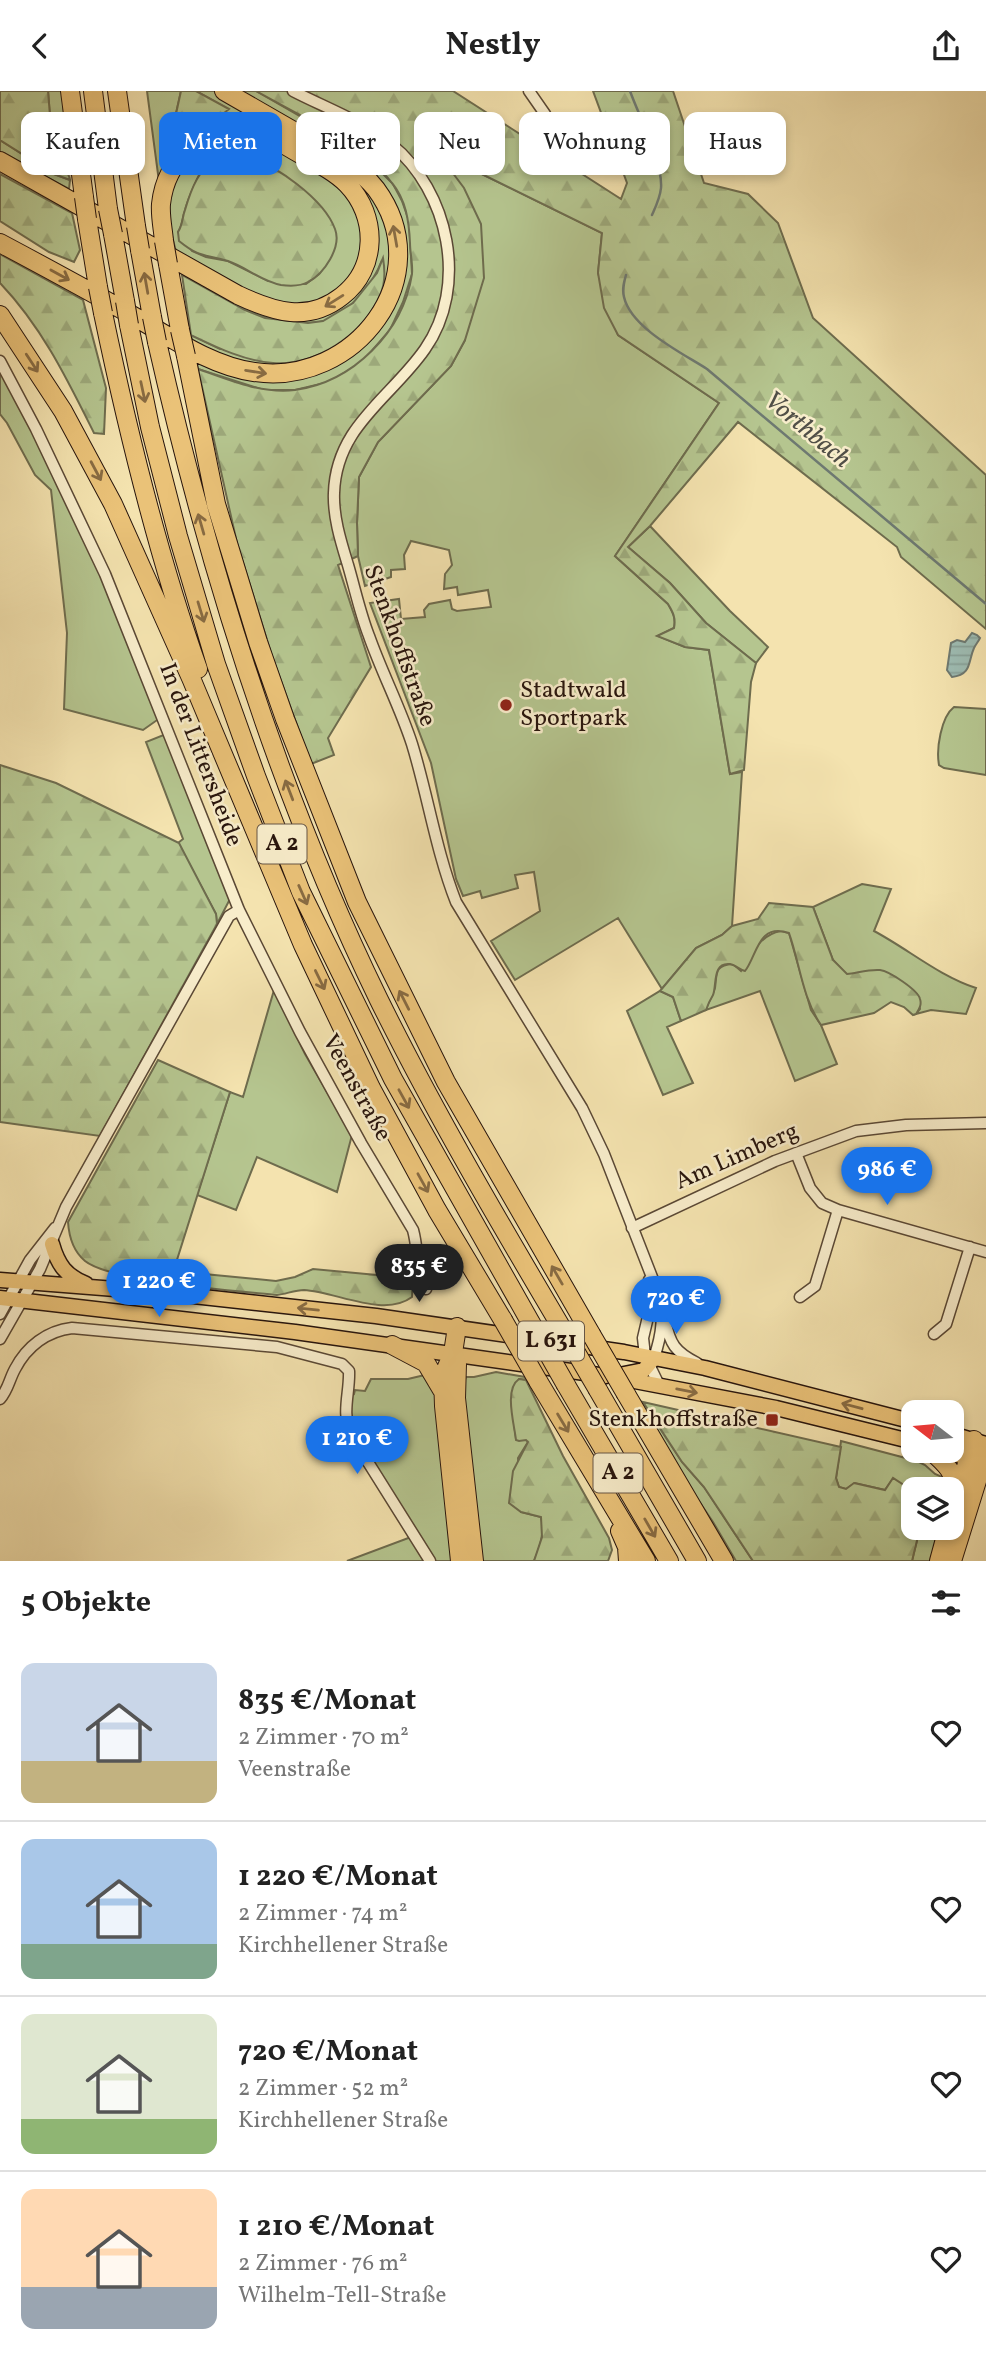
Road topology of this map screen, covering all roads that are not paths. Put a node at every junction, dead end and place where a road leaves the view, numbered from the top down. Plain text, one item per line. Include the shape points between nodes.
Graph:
1 (70, 91) edge
2 (93, 91) edge
3 (117, 91) edge
4 (224, 91) edge
5 (293, 91) edge
6 (529, 91) edge
7 (544, 112) edge
8 (0, 161) edge
9 (77, 198) junction
10 (0, 243) edge
11 (0, 315) edge
12 (0, 361) edge
13 (243, 660) junction
14 (305, 769) junction
15 (272, 873) junction
16 (239, 910) junction
17 (986, 1122) edge
18 (796, 1153) junction
19 (838, 1210) junction
20 (57, 1226) junction
21 (632, 1228) junction
22 (52, 1244) junction
23 (970, 1247) junction
24 (986, 1252) edge
25 (649, 1274) junction
26 (0, 1280) edge
27 (25, 1282) junction
28 (94, 1287) junction
29 (426, 1289) dead end
30 (800, 1297) dead end
31 (10, 1300) edge
32 (662, 1306) junction
33 (0, 1314) edge
34 (457, 1327) junction
35 (644, 1332) junction
36 (934, 1334) dead end
37 (0, 1339) edge
38 (392, 1345) junction
39 (624, 1352) junction
40 (453, 1353) junction
41 (649, 1360) junction
42 (705, 1368) junction
43 (613, 1382) junction
44 (659, 1385) junction
45 (443, 1394) junction
46 (0, 1399) edge
47 (901, 1419) edge
48 (901, 1439) edge
49 (964, 1442) edge
50 (980, 1453) edge
51 (943, 1463) edge
52 (589, 1465) junction
53 (954, 1477) edge
54 (964, 1486) edge
55 (945, 1540) edge
56 (430, 1561) edge
57 (460, 1561) edge
58 (474, 1561) edge
59 (628, 1561) edge
60 (646, 1561) edge
61 (669, 1561) edge
62 (697, 1561) edge
63 (724, 1561) edge
64 (939, 1561) edge
65 (952, 1561) edge

1 - 9 highway
2 -> 61 highway, A 2, bridge via 129,325 178,536 216,664 301,892 393,1079
13 -> 3 highway, A 2, bridge via 191,489 157,342
10 -> 4 highway via 231,367 292,374 344,353 372,326 392,289 398,250 391,215 374,187 353,167
5 - 21 street, Stenkhoffstraße via 390,144 419,174 442,217 449,265 438,328 350,436 335,475 335,516 368,635 411,742 456,902 582,1108
6 - 7 street
8 - 9 highway
14 -> 9 highway, bridge via 258,642 216,504 168,264 164,241 161,201 167,178 194,144 235,131 276,140 330,170 346,183 364,209 371,238 364,270 347,292 320,309 288,313 238,295
9 - 15 highway, bridge via 87,219 135,457 165,565
11 -> 15 highway via 63,411 113,504
12 - 16 street, In der Littersheide via 105,574
13 - 14 highway
43 -> 13 highway, A 2, bridge via 563,1330 498,1221 379,999 326,882
43 -> 14 highway, bridge via 591,1334 446,1082 400,992 357,902
15 -> 52 highway, bridge via 371,1088 437,1210
16 - 20 street via 229,916
16 - 29 street, Veenstraße via 300,1032 413,1230 418,1274
17 - 18 street, Am Limberg via 856,1131
18 - 19 street via 810,1188 822,1203
18 - 21 street, Am Limberg
19 - 23 street
19 - 30 street via 815,1286
20 - 22 street
20 - 27 street via 43,1242
21 - 25 street, Stenkhoffstraße
22 - 27 street
22 - 28 main road, L 631 via 67,1274
23 - 24 street
23 - 36 street via 946,1324
25 - 32 street, Stenkhoffstraße
25 - 35 street, Stenkhoffstraße via 651,1304
26 - 27 main road, L 631
27 - 28 main road, L 631
27 - 31 street
34 -> 28 main road, L 631
31 - 33 street
31 - 37 street
31 - 38 main road, L 631
32 - 41 street, Stenkhoffstraße via 660,1337
32 - 42 street via 675,1348
34 - 39 main road, L 631
34 - 40 highway
35 - 39 street
35 - 41 street, Stenkhoffstraße
38 - 40 main road, L 631
38 - 45 highway via 426,1363
39 - 41 main road, L 631
40 - 43 main road, L 631
40 - 45 highway via 444,1369
40 - 58 highway
41 - 42 main road, L 631
41 - 43 main road via 639,1372
41 - 44 street, Stenkhoffstraße
47 -> 42 main road, L 631
43 - 44 main road, L 631
43 - 62 highway, A 2
43 - 63 highway
44 -> 48 main road, L 631
45 - 57 highway
46 - 56 street via 27,1351 44,1336 72,1328 290,1349 342,1364 349,1371 347,1427
49 - 50 main road
50 - 54 highway
50 - 65 highway
51 - 53 highway
52 - 59 highway via 627,1547
52 - 60 highway
55 - 64 highway

